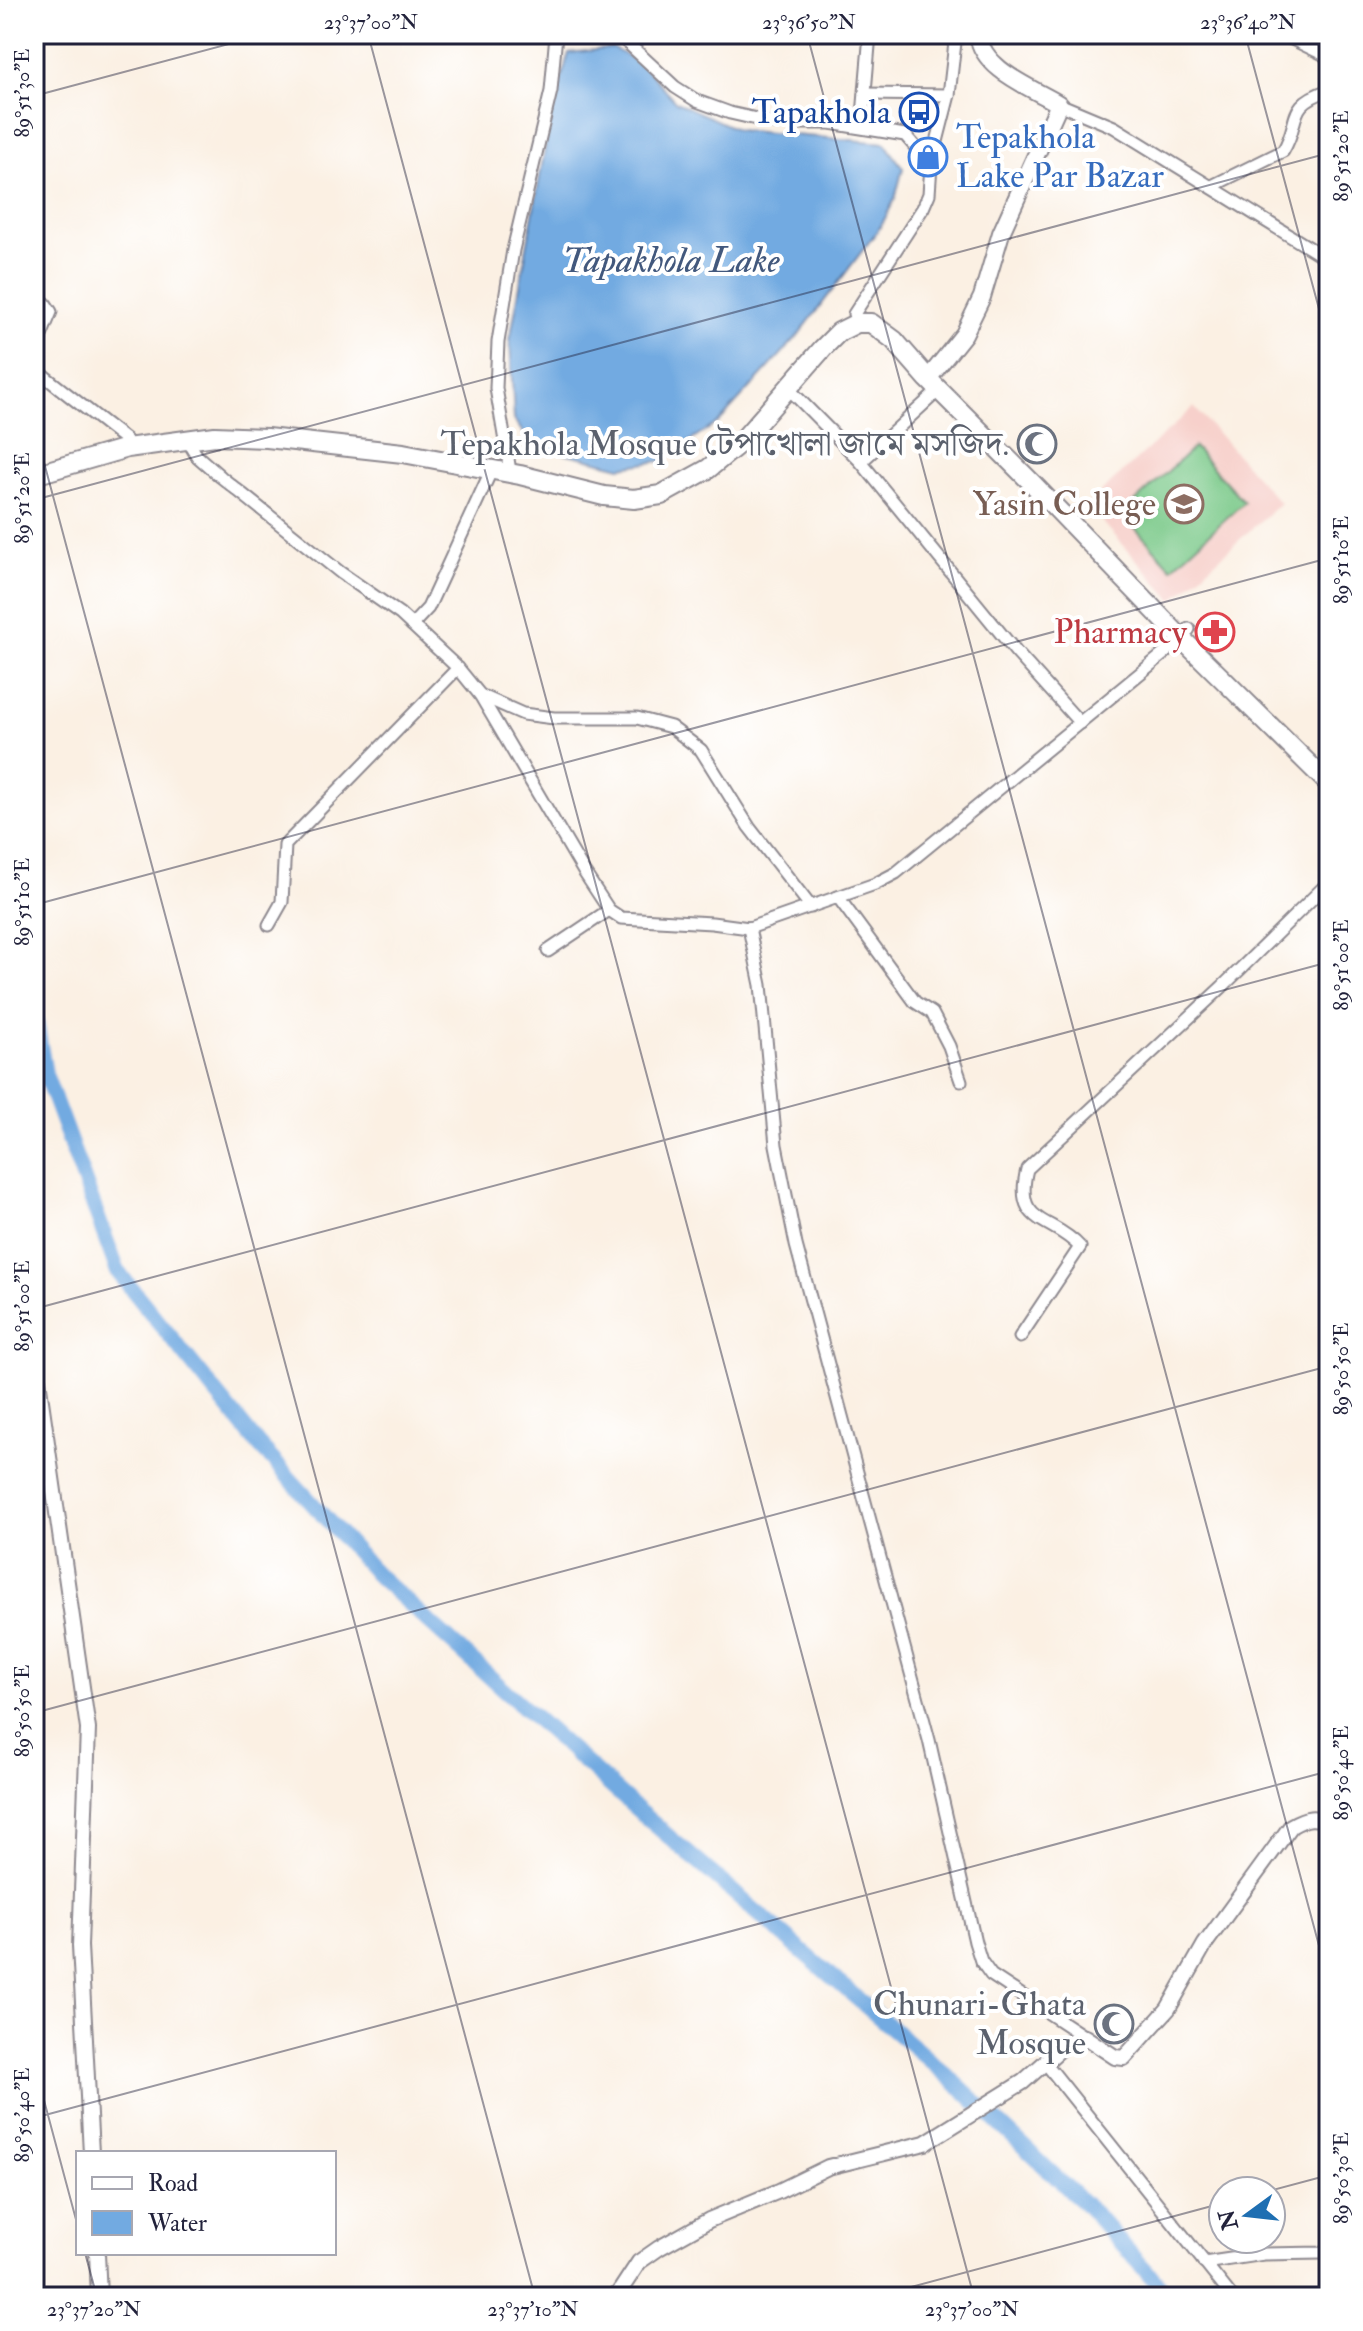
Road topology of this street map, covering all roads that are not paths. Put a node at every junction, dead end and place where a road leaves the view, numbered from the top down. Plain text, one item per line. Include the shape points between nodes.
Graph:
1 (556, 34) edge
2 (618, 34) edge
3 (870, 34) edge
4 (956, 34) edge
5 (978, 34) edge
6 (1288, 34) edge
7 (1329, 60) edge
8 (1329, 90) edge
9 (865, 94) junction
10 (949, 95) junction
11 (1059, 104) junction
12 (862, 127) junction
13 (931, 165) junction
14 (1212, 186) junction
15 (1329, 260) edge
16 (34, 296) edge
17 (854, 314) junction
18 (34, 353) edge
19 (34, 368) edge
20 (934, 380) junction
21 (788, 388) junction
22 (186, 438) junction
23 (126, 440) junction
24 (330, 440) junction
25 (861, 462) junction
26 (34, 466) edge
27 (706, 466) junction
28 (493, 467) junction
29 (34, 475) edge
30 (412, 625) junction
31 (1185, 634) junction
32 (458, 668) junction
33 (480, 695) junction
34 (1257, 705) junction
35 (1080, 723) junction
36 (1329, 769) edge
37 (1329, 784) edge
38 (1329, 882) edge
39 (838, 897) junction
40 (811, 907) junction
41 (609, 910) junction
42 (269, 925) dead end
43 (749, 928) junction
44 (548, 951) dead end
45 (961, 1081) dead end
46 (1020, 1337) dead end
47 (34, 1352) edge
48 (1329, 1825) edge
49 (1085, 2037) junction
50 (1044, 2061) junction
51 (91, 2151) edge
52 (1329, 2250) edge
53 (97, 2255) edge
54 (1204, 2263) junction
55 (99, 2297) edge
56 (616, 2297) edge
57 (1232, 2297) edge

1 - 28 street via 551,91 513,250 498,342
2 - 12 street via 697,101 774,123
3 - 9 street
4 - 10 street
5 - 11 main road via 985,56 995,65
6 - 7 street
8 - 14 street via 1297,108 1283,151
9 - 10 street
9 - 12 street
10 - 13 street
11 - 14 street via 1114,127
11 - 20 main road via 1001,233 982,297
12 - 13 street via 905,135
13 - 17 street via 923,208
14 - 15 street
16 - 18 street via 51,312
17 - 20 highway via 875,314 899,334
17 - 27 highway via 817,342
19 - 23 street
20 - 21 highway via 894,340 863,322 839,332
20 - 25 street
20 - 31 highway
21 - 25 street
21 - 27 highway via 741,442
22 - 24 highway
22 - 29 highway via 127,448
22 - 30 street via 221,477
23 - 24 highway via 215,428
23 - 26 highway
24 - 28 highway
25 - 35 street
27 - 28 highway via 658,487 634,491
28 - 30 street via 428,608
30 - 32 street
31 - 34 highway
31 - 35 street
32 - 33 street
32 - 42 street via 285,845 282,902
33 - 40 street via 523,714 637,718 671,727 701,750 749,827
33 - 41 street
34 - 36 highway
34 - 37 highway
35 - 39 street via 896,873
38 - 46 street via 1027,1169 1023,1188 1031,1213 1080,1247
39 - 40 street
39 - 45 street via 915,1002 932,1013
40 - 43 street
41 - 43 street via 621,918
41 - 44 street
43 - 49 street via 761,985 776,1145 796,1245 929,1740 975,1942 991,1975
47 - 51 street via 88,1729 80,1946
48 - 49 street via 1315,1818 1291,1826 1205,1944 1168,2009 1124,2058
49 - 50 street via 1068,2042
50 - 54 street
50 - 56 street via 1023,2082 925,2143 828,2167 709,2220 639,2262
52 - 54 street
53 - 55 street
54 - 57 street

